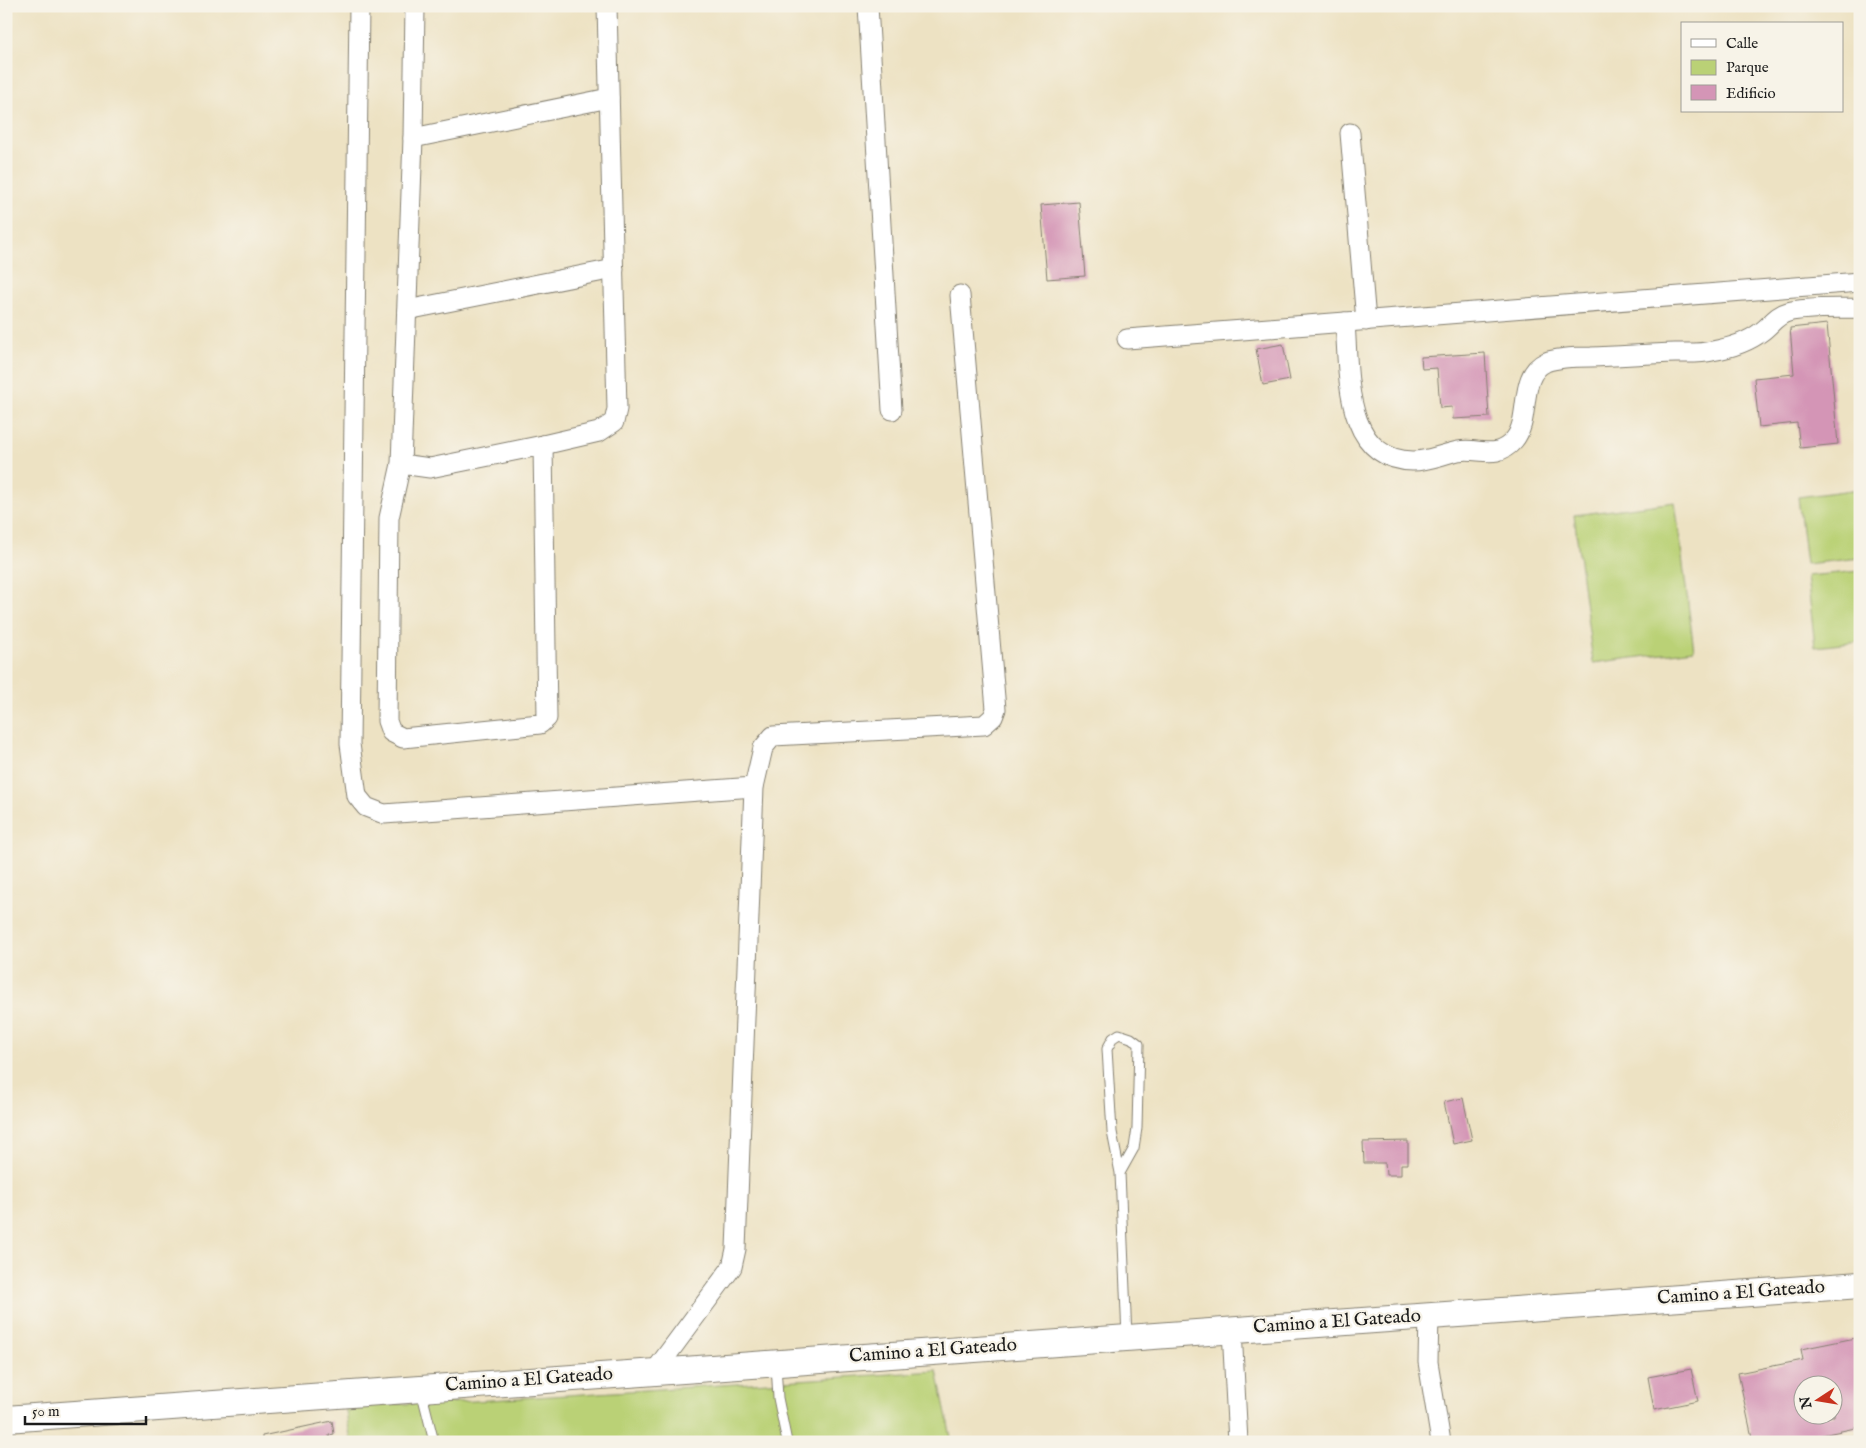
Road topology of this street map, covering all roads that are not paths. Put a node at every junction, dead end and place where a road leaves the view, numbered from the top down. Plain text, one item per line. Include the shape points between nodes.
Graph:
1 (359, 6) edge
2 (415, 6) edge
3 (607, 6) edge
4 (868, 6) edge
5 (610, 98) junction
6 (1350, 134) dead end
7 (413, 138) junction
8 (614, 269) junction
9 (1860, 282) edge
10 (1772, 289) junction
11 (960, 295) dead end
12 (1860, 308) edge
13 (407, 310) junction
14 (1776, 317) junction
15 (1366, 321) junction
16 (1345, 322) junction
17 (1127, 339) dead end
18 (892, 410) dead end
19 (543, 446) junction
20 (401, 464) junction
21 (754, 787) junction
22 (1120, 1173) junction
23 (1860, 1285) edge
24 (1429, 1316) junction
25 (1232, 1330) junction
26 (1127, 1337) junction
27 (776, 1362) junction
28 (655, 1371) junction
29 (420, 1388) junction
30 (6, 1419) edge
31 (434, 1442) edge
32 (787, 1442) edge
33 (1238, 1442) edge
34 (1442, 1442) edge

1 - 21 street via 350,744 357,796 366,807 384,814
2 - 7 street
3 - 5 street
4 - 18 street
5 - 7 street
5 - 8 street
6 - 15 street
7 - 13 street
8 - 13 street
8 - 19 street via 617,409 614,422 599,432
9 - 10 street
10 - 14 street
10 - 15 street
11 - 21 street via 996,709 993,717 984,725 773,736 763,748
12 - 14 street via 1788,312
13 - 20 street
14 - 16 street via 1747,341 1711,352 1578,357 1546,362 1535,370 1529,382 1515,439 1501,450 1486,453 1460,450 1415,461 1394,459 1375,448 1359,429 1350,394
15 - 16 street
16 - 17 street
19 - 20 street via 430,468
19 - 20 street via 547,718 540,724 403,738 391,732 387,721 389,518
21 - 28 street via 736,1249 732,1267
22 - 22 lane via 1134,1148 1140,1044 1119,1034 1107,1049 1112,1132
22 - 26 lane
23 - 24 street, Camino a El Gateado
24 - 25 street, Camino a El Gateado
24 - 34 street via 1428,1362
25 - 26 street, Camino a El Gateado
25 - 33 street
26 - 27 street, Camino a El Gateado
27 - 28 street, Camino a El Gateado
27 - 32 lane via 778,1398
28 - 29 street, Camino a El Gateado
29 - 30 street, Camino a El Gateado
29 - 31 lane

